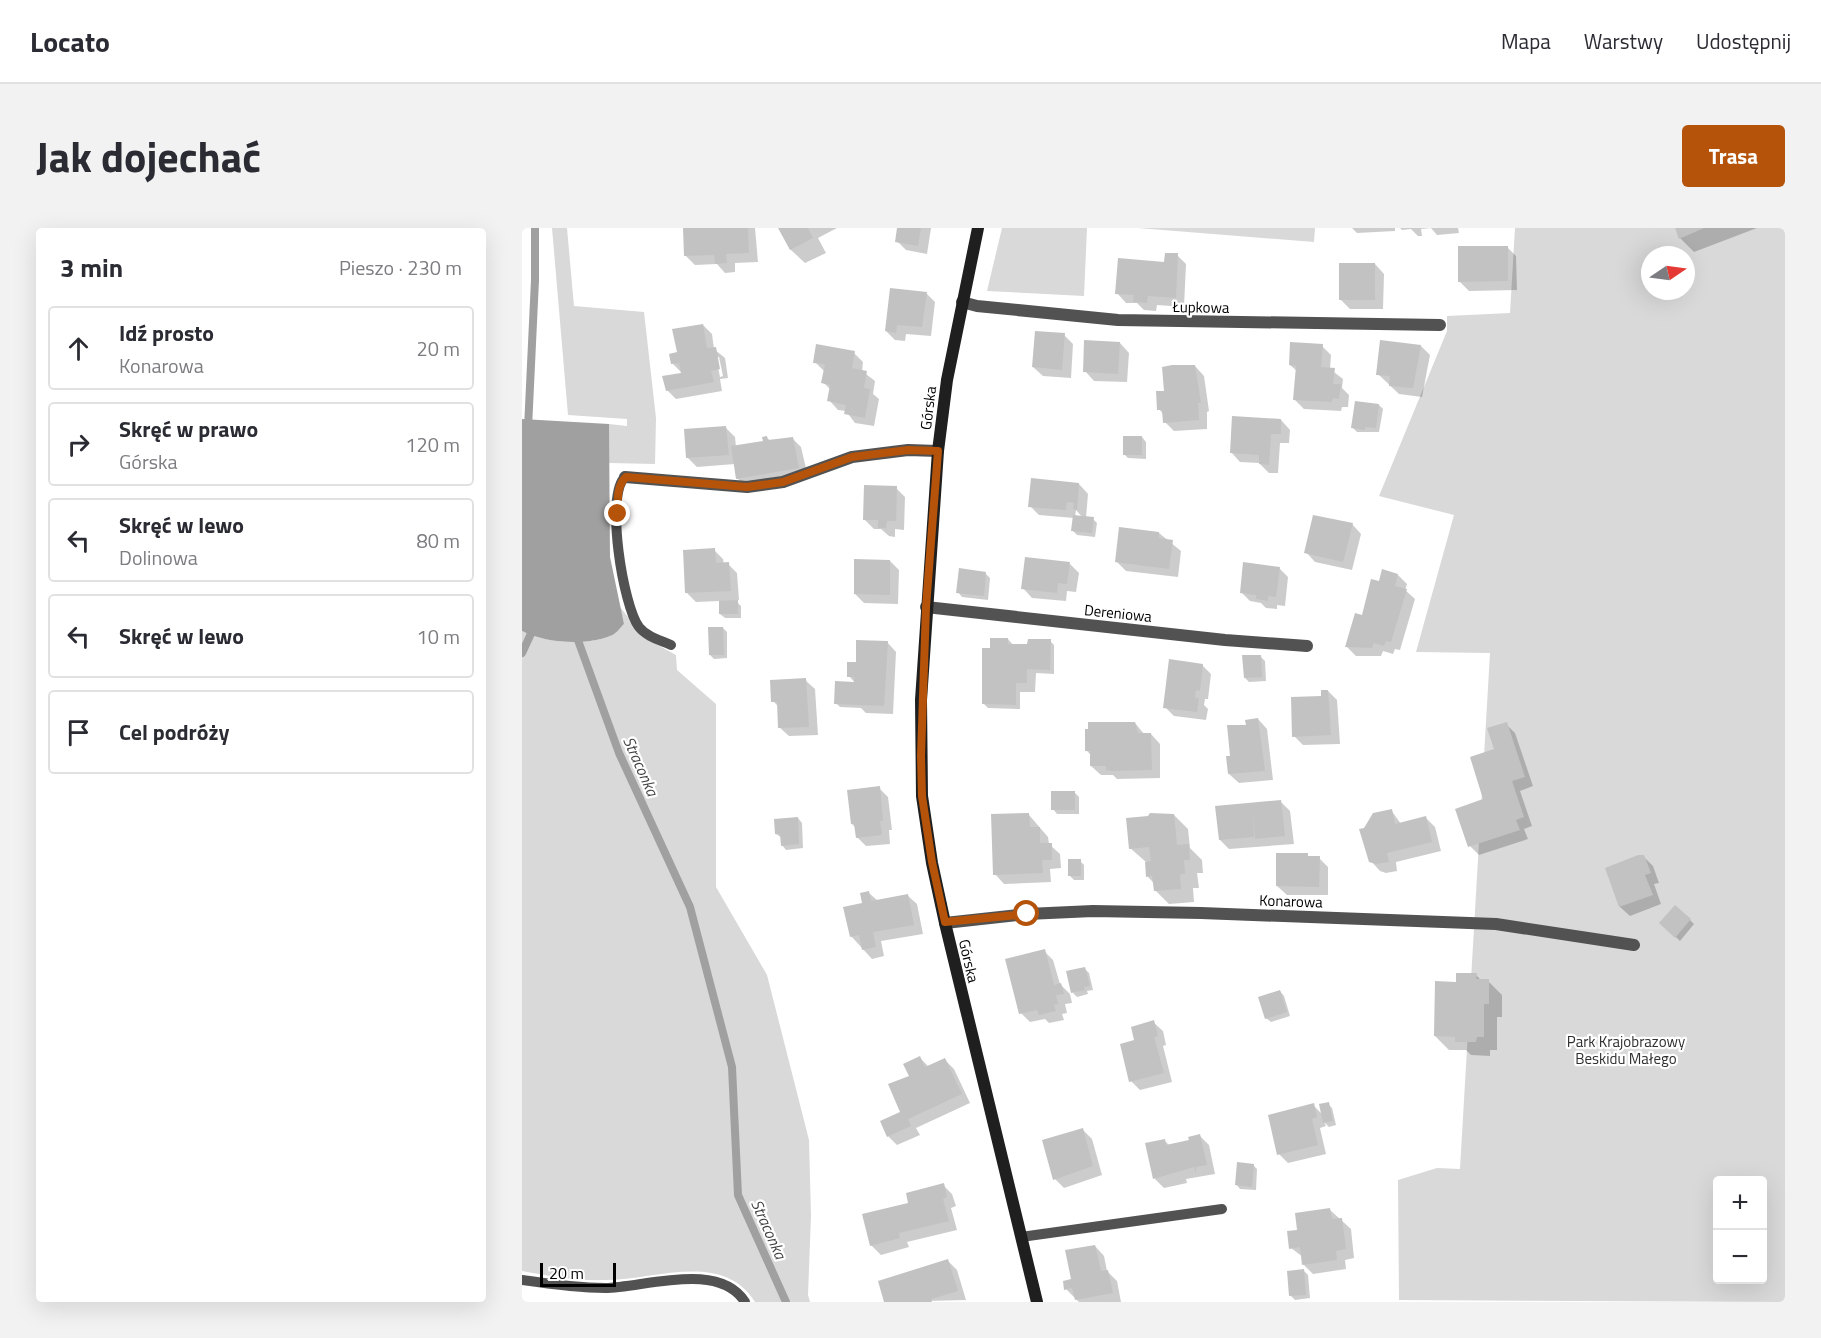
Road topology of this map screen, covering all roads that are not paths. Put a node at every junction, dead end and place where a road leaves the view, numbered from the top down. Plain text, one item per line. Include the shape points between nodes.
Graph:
1 (978, 228) edge
2 (962, 302) junction
3 (1440, 325) dead end
4 (938, 451) junction
5 (626, 477) joint
6 (926, 607) junction
7 (671, 645) dead end
8 (1307, 646) dead end
9 (945, 922) junction
10 (1634, 945) dead end
11 (1222, 1209) dead end
12 (1021, 1236) junction
13 (522, 1280) edge
14 (745, 1302) edge
15 (1037, 1302) edge

1 - 2 street, Górska
2 - 3 street, Łupkowa via 1118,320
2 - 4 street, Górska
4 - 5 street via 908,450 852,457 783,482 747,487
4 - 6 street, Górska
5 - 7 lane via 618,494 620,560 626,593 639,627 650,637
6 - 8 street, Dereniowa
6 - 9 street, Górska via 921,700 922,796
9 - 10 street, Konarowa via 1092,911 1201,913 1496,924
9 - 12 street, Górska
11 - 12 lane
12 - 15 street, Górska
13 - 14 lane via 605,1288 702,1278 724,1283

